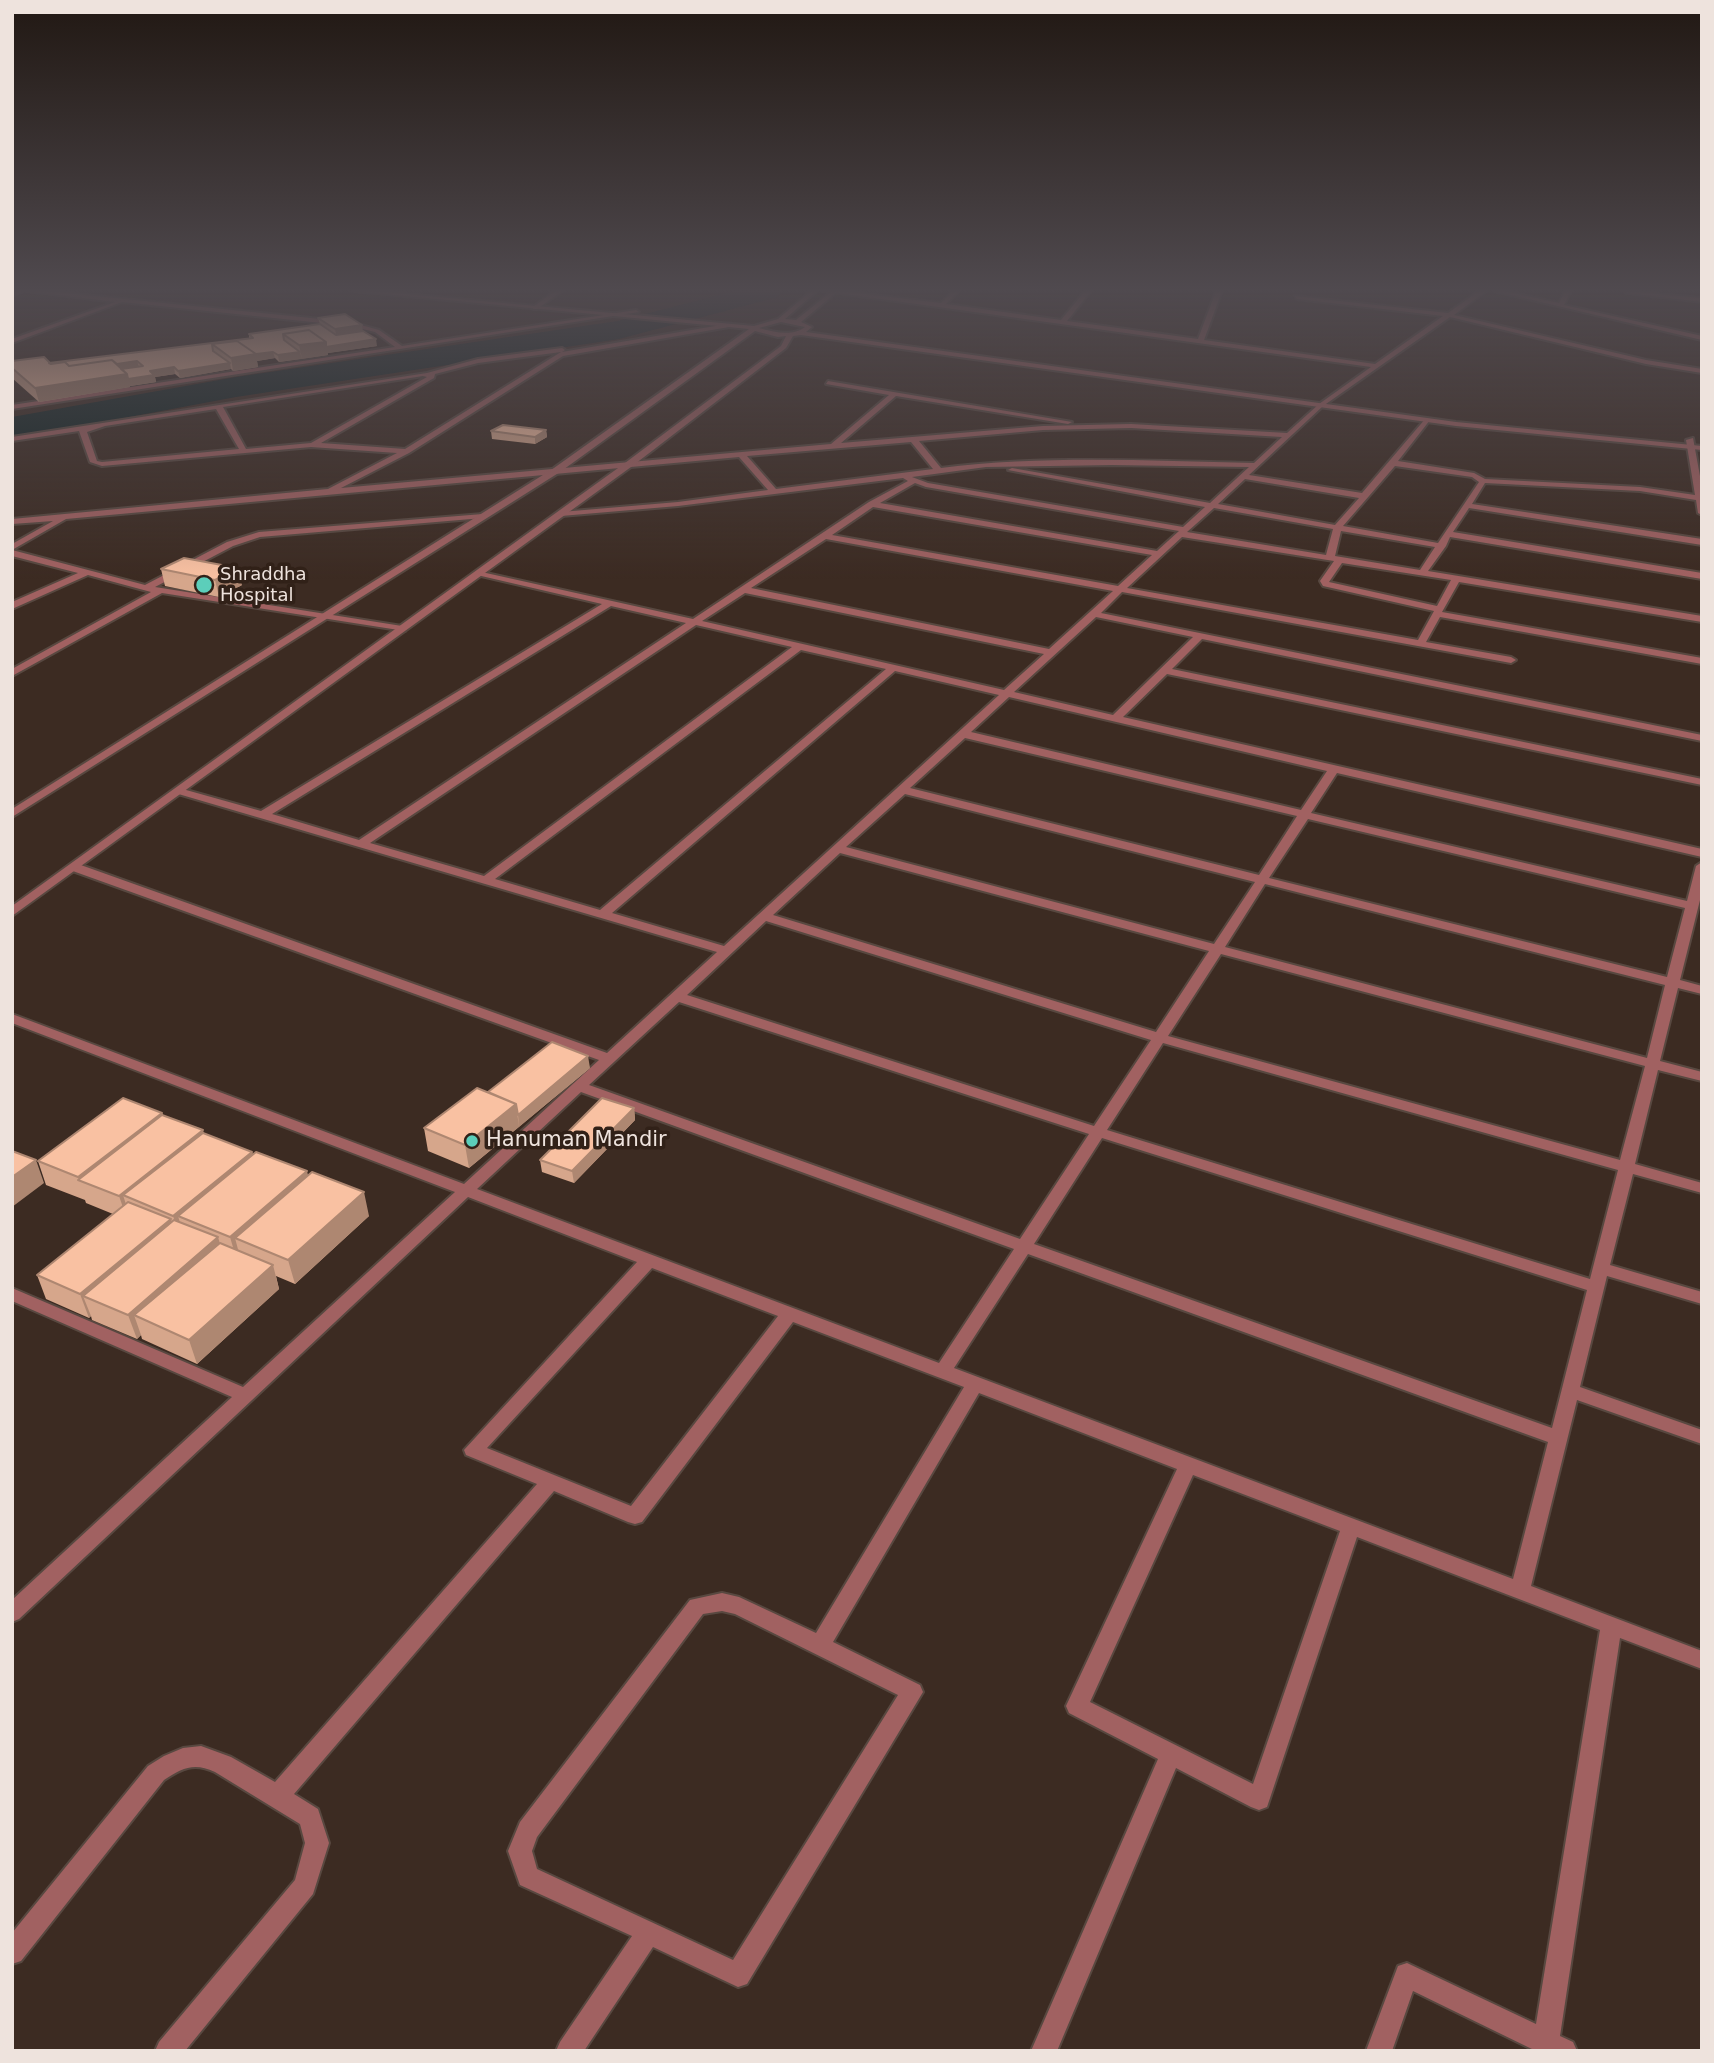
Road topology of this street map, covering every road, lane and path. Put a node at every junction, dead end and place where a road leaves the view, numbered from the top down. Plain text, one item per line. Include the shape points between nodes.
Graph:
1 (145, 387) edge
2 (345, 387) edge
3 (413, 387) edge
4 (508, 387) edge
5 (672, 387) edge
6 (731, 387) edge
7 (857, 387) edge
8 (1204, 387) edge
9 (1217, 387) edge
10 (1347, 387) edge
11 (895, 393) junction
12 (12, 398) edge
13 (1324, 403) junction
14 (16, 407) edge
15 (219, 407) junction
16 (1426, 420) junction
17 (1083, 426) junction
18 (87, 428) junction
19 (1288, 435) junction
20 (12, 439) edge
21 (914, 440) junction
22 (1702, 441) edge
23 (1690, 444) junction
24 (311, 445) junction
25 (831, 448) junction
26 (1702, 448) edge
27 (406, 451) junction
28 (244, 452) junction
29 (742, 455) junction
30 (630, 463) junction
31 (1393, 463) junction
32 (986, 465) junction
33 (1255, 465) junction
34 (557, 470) junction
35 (938, 470) junction
36 (902, 475) junction
37 (1244, 477) junction
38 (913, 481) junction
39 (1483, 481) junction
40 (774, 492) junction
41 (325, 494) junction
42 (1363, 496) junction
43 (1700, 499) edge
44 (872, 503) junction
45 (1466, 505) junction
46 (1211, 507) junction
47 (561, 513) junction
48 (1702, 513) edge
49 (483, 516) junction
50 (66, 517) junction
51 (12, 522) edge
52 (1337, 528) junction
53 (1184, 532) junction
54 (1450, 534) junction
55 (825, 536) junction
56 (1702, 542) edge
57 (1442, 546) junction
58 (12, 550) edge
59 (1159, 554) junction
60 (1335, 559) junction
61 (88, 572) junction
62 (480, 573) junction
63 (1422, 573) junction
64 (1702, 576) edge
65 (1456, 579) junction
66 (146, 588) junction
67 (161, 590) junction
68 (745, 590) junction
69 (1121, 590) junction
70 (609, 603) junction
71 (12, 606) edge
72 (1438, 612) junction
73 (1094, 614) junction
74 (324, 617) junction
75 (1702, 619) edge
76 (695, 624) junction
77 (402, 629) junction
78 (1200, 636) junction
79 (1420, 643) junction
80 (798, 648) junction
81 (1052, 653) junction
82 (1511, 660) dead end
83 (1702, 661) edge
84 (892, 669) junction
85 (1164, 670) junction
86 (12, 673) edge
87 (1007, 694) junction
88 (1115, 719) junction
89 (964, 734) junction
90 (1702, 738) edge
91 (1334, 769) junction
92 (1702, 782) edge
93 (904, 790) junction
94 (179, 791) junction
95 (1305, 813) junction
96 (12, 814) edge
97 (263, 815) junction
98 (360, 844) junction
99 (839, 849) junction
100 (1702, 852) edge
101 (1702, 866) edge
102 (74, 867) junction
103 (1264, 878) junction
104 (486, 880) junction
105 (1691, 906) junction
106 (12, 912) edge
107 (603, 914) junction
108 (765, 917) junction
109 (1217, 950) junction
110 (728, 951) junction
111 (1672, 982) junction
112 (1702, 990) edge
113 (679, 997) junction
114 (12, 1018) edge
115 (1160, 1038) junction
116 (611, 1059) junction
117 (1652, 1063) junction
118 (1702, 1077) edge
119 (581, 1087) junction
120 (1098, 1132) junction
121 (1626, 1166) junction
122 (1702, 1188) edge
123 (469, 1190) junction
124 (1024, 1247) junction
125 (650, 1259) junction
126 (1601, 1268) junction
127 (1596, 1287) junction
128 (12, 1294) edge
129 (1702, 1298) edge
130 (790, 1313) junction
131 (943, 1371) junction
132 (975, 1383) junction
133 (1570, 1391) junction
134 (247, 1396) junction
135 (1702, 1437) edge
136 (1558, 1438) junction
137 (1189, 1464) junction
138 (551, 1482) junction
139 (1351, 1526) junction
140 (1520, 1591) junction
141 (12, 1613) edge
142 (1611, 1626) junction
143 (820, 1645) junction
144 (1702, 1660) edge
145 (1171, 1755) junction
146 (278, 1796) junction
147 (649, 1932) junction
148 (12, 1952) edge
149 (1555, 2047) edge
150 (168, 2051) edge
151 (569, 2051) edge
152 (1044, 2051) edge
153 (1379, 2051) edge

1 - 14 street
2 - 15 street
3 - 24 street
4 - 27 street
5 - 34 street
6 - 30 street
7 - 11 street
8 - 13 street
9 - 13 street
10 - 13 street
11 - 17 street
11 - 25 street
12 - 14 street
13 - 16 street
13 - 19 street
13 - 23 street
15 - 18 street
15 - 28 street
16 - 23 street
16 - 31 street
17 - 19 street
17 - 21 street
18 - 20 street
18 - 28 street via 83,430 94,462 102,464
19 - 33 street
21 - 25 street
21 - 35 street
22 - 23 street
23 - 26 street
23 - 43 street
24 - 27 street
24 - 28 street
25 - 29 street
27 - 41 street
29 - 30 street
29 - 40 street
30 - 34 street
30 - 47 street
31 - 39 street via 1474,475
31 - 42 street
32 - 33 street
32 - 35 street
32 - 46 street
33 - 37 street
34 - 41 street
34 - 49 street
35 - 36 street
36 - 38 street
36 - 40 street
37 - 42 street
37 - 46 street
38 - 44 street
38 - 53 street
39 - 43 street via 1640,489
39 - 45 street
40 - 47 street
41 - 50 street
42 - 52 street
43 - 48 street
44 - 55 street
44 - 59 street
45 - 54 street
45 - 56 street
46 - 52 street
46 - 53 street
47 - 62 street
49 - 66 street via 259,536 230,544
49 - 74 street
50 - 51 street
50 - 58 street
52 - 57 street
52 - 60 street
53 - 59 street
53 - 60 street
54 - 57 street
54 - 64 street
55 - 68 street
55 - 69 street
57 - 63 street
58 - 61 street
59 - 69 street
60 - 63 street
60 - 72 street via 1326,584
61 - 66 street
61 - 71 street
62 - 70 street
62 - 77 street
63 - 65 street
65 - 72 street
65 - 75 street
66 - 67 street
67 - 74 street
67 - 86 street
68 - 76 street
68 - 81 street
69 - 73 street
69 - 79 street
70 - 76 street
70 - 97 street
72 - 79 street
72 - 83 street
73 - 78 street
73 - 81 street
74 - 77 street
74 - 96 street
76 - 80 street
76 - 98 street
77 - 94 street
78 - 85 street
78 - 90 street
79 - 82 street
80 - 84 street
80 - 104 street
81 - 87 street
84 - 87 street
84 - 107 street
85 - 88 street
85 - 92 street
87 - 88 street
87 - 89 street
88 - 91 street
89 - 93 street
89 - 95 street
91 - 95 street
91 - 100 street
93 - 99 street
93 - 103 street
94 - 97 street
94 - 102 street
95 - 103 street
95 - 105 street
97 - 98 street
98 - 104 street
99 - 108 street
99 - 109 street
101 - 105 street
102 - 106 street
102 - 116 street
103 - 109 street
103 - 111 street
104 - 107 street
105 - 111 street
107 - 110 street
108 - 110 street
108 - 115 street
109 - 115 street
109 - 117 street
110 - 113 street
111 - 112 street
111 - 117 street
113 - 116 street
113 - 120 street
114 - 123 street
115 - 120 street
115 - 121 street
116 - 119 street
117 - 118 street
117 - 121 street
119 - 123 street
119 - 124 street
120 - 124 street
120 - 127 street
121 - 122 street
121 - 126 street
123 - 125 street
123 - 134 street
124 - 131 street
124 - 136 street
125 - 130 street
125 - 138 street via 473,1450
126 - 127 street
126 - 129 street
127 - 133 street
128 - 134 street
130 - 131 street
130 - 138 street via 635,1516
131 - 132 street
132 - 137 street
132 - 143 street
133 - 135 street
133 - 136 street
134 - 141 street
136 - 140 street
137 - 139 street
137 - 145 street via 1077,1706
138 - 146 street
139 - 140 street
139 - 145 street via 1259,1799
140 - 142 street
142 - 144 street
142 - 149 street
143 - 147 street via 912,1692 738,1975
143 - 147 street via 739,1606 722,1602 697,1606 528,1830 520,1852 528,1877
145 - 152 street
146 - 148 street via 202,1756 179,1759 156,1773
146 - 150 street via 310,1817 317,1843 305,1886
147 - 151 street
149 - 153 street via 1407,1975

